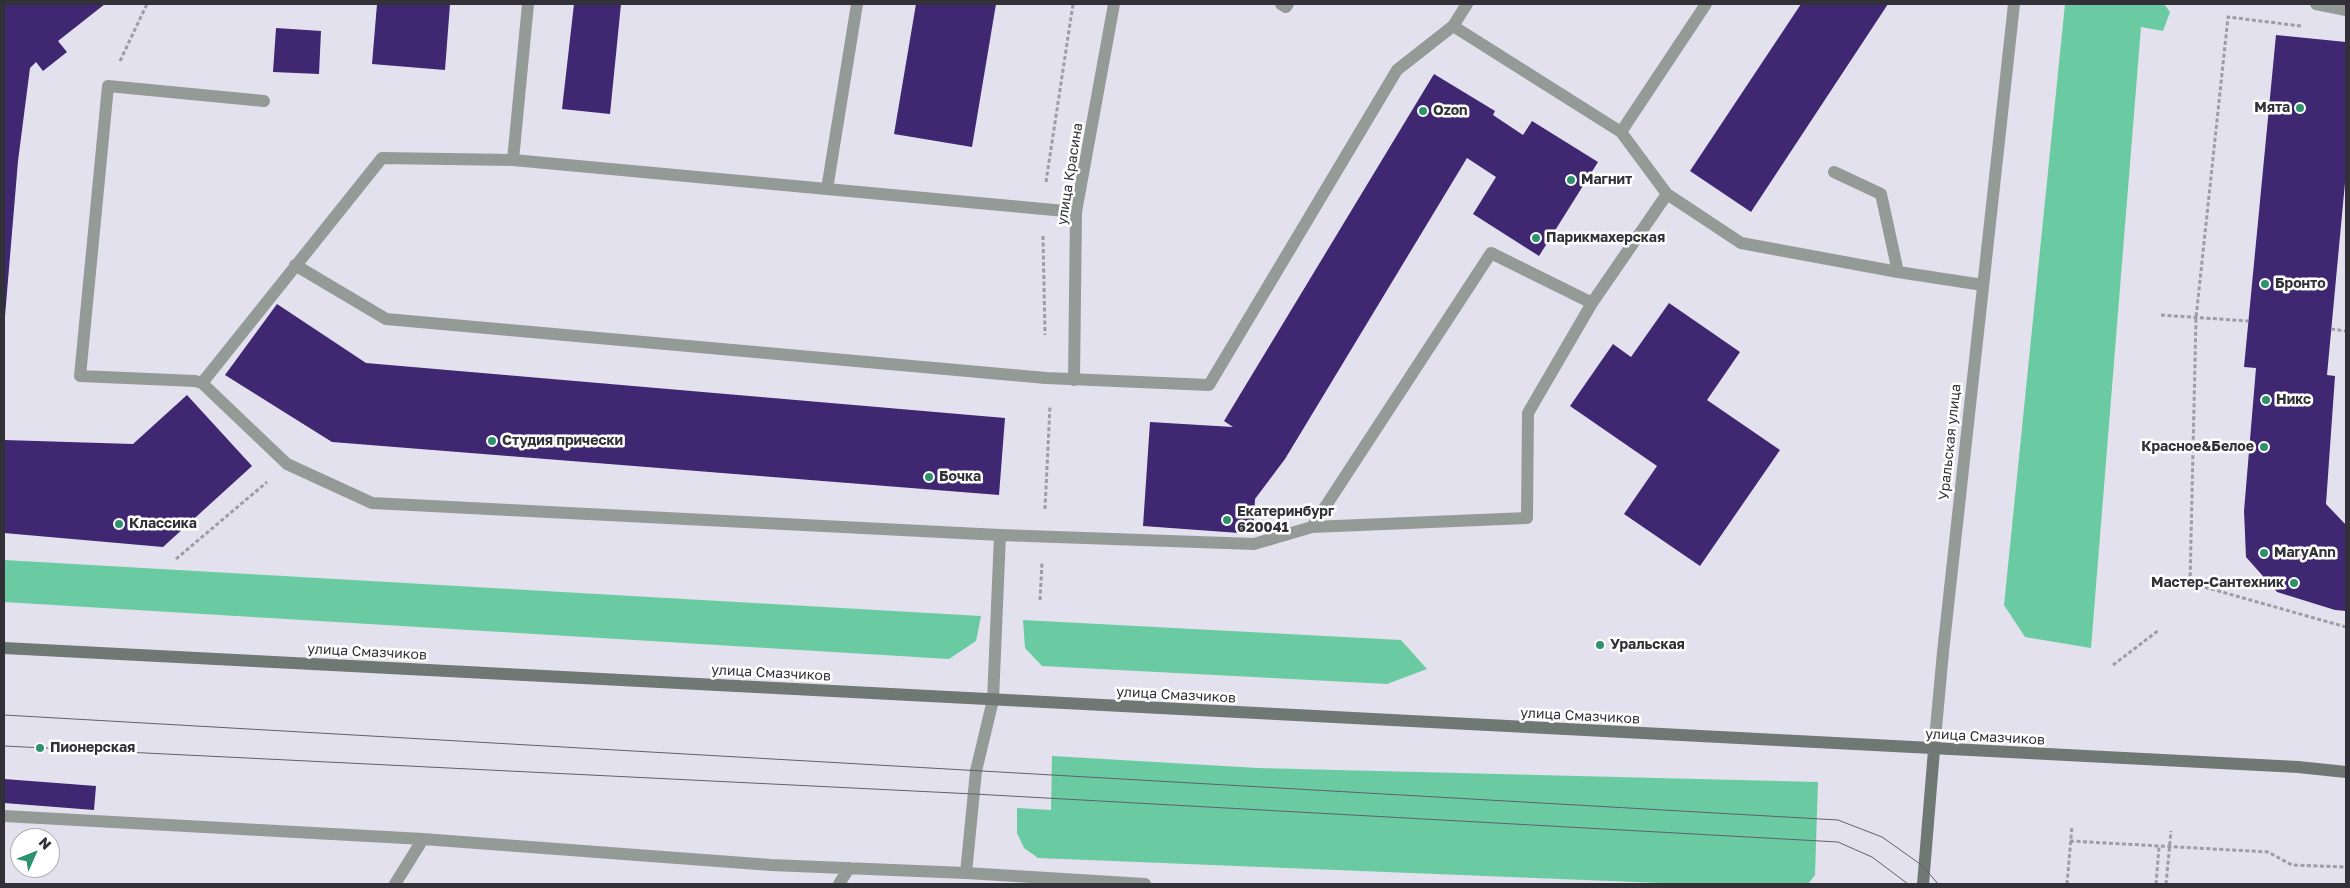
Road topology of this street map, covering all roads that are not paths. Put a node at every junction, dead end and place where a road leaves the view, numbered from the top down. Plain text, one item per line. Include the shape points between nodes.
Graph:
1 (528, 4) edge
2 (857, 4) edge
3 (1114, 4) edge
4 (1281, 4) edge
5 (1288, 4) edge
6 (1467, 4) edge
7 (1706, 4) edge
8 (2014, 4) edge
9 (2316, 4) edge
10 (2346, 10) edge
11 (1453, 26) junction
12 (264, 101) dead end
13 (1621, 132) junction
14 (513, 160) junction
15 (1834, 172) dead end
16 (827, 189) junction
17 (1667, 194) junction
18 (1076, 212) junction
19 (295, 265) junction
20 (1898, 272) junction
21 (1983, 285) junction
22 (1592, 303) junction
23 (1074, 380) junction
24 (202, 383) junction
25 (1312, 527) junction
26 (1000, 535) junction
27 (4, 648) edge
28 (993, 700) junction
29 (1934, 750) junction
30 (2346, 772) edge
31 (4, 816) edge
32 (423, 840) junction
33 (849, 868) junction
34 (966, 873) junction
35 (1081, 882) edge
36 (395, 884) edge
37 (839, 884) edge
38 (1145, 884) edge
39 (1922, 884) edge

1 - 14 street
2 - 16 street
3 - 18 street, улица Красина
4 - 5 street via 1286,7
6 - 11 street
7 - 13 street
8 - 21 street, Уральская улица
9 - 10 street
11 - 13 street
11 - 23 street via 1397,70 1209,385
12 - 24 street via 108,86 80,376
13 - 17 street
14 - 16 street
14 - 19 street via 382,158
15 - 20 street via 1881,194
16 - 18 street
17 - 20 street via 1740,243
17 - 22 street
18 - 23 street, улица Красина
19 - 23 street via 386,319
19 - 24 street
20 - 21 street
21 - 29 street, Уральская улица
22 - 25 street via 1491,253
22 - 25 street via 1528,413 1527,518
24 - 26 street via 287,464 372,503
25 - 26 street via 1254,544
26 - 28 street
27 - 28 main road, улица Смазчиков
28 - 29 main road, улица Смазчиков
28 - 34 street via 976,771
29 - 30 main road, улица Смазчиков
29 - 39 main road, Уральская улица
31 - 32 street
32 - 33 street
32 - 36 street
33 - 34 street
33 - 37 street
34 - 35 street
35 - 38 street

